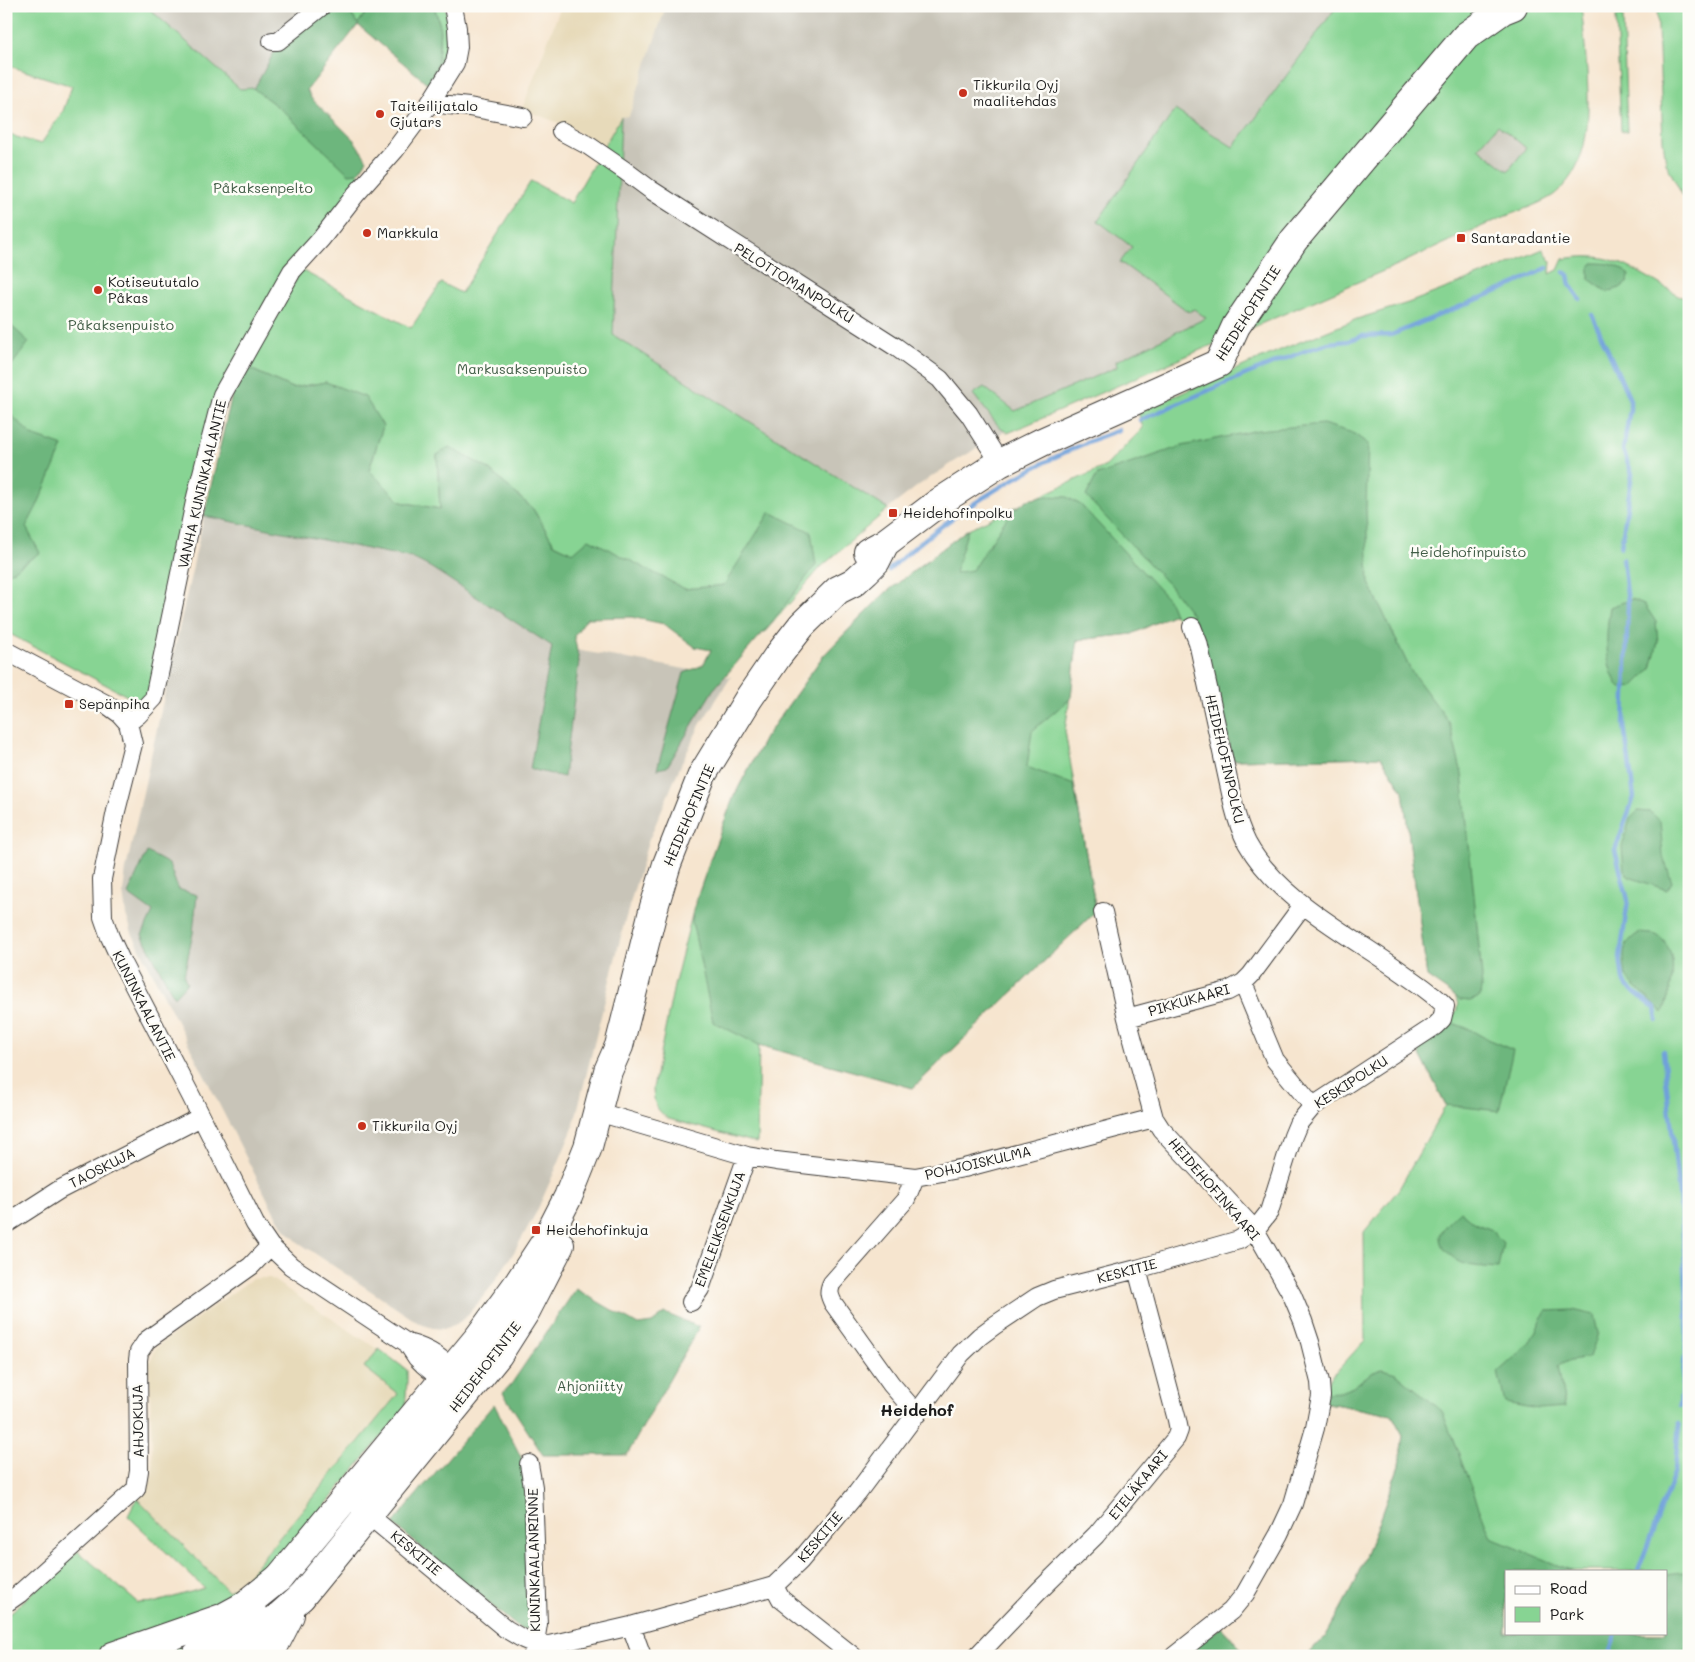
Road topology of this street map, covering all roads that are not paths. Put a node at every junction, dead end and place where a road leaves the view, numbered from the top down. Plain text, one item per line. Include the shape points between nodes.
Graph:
1 (322, 6) edge
2 (453, 6) edge
3 (1513, 6) edge
4 (272, 41) dead end
5 (430, 103) junction
6 (523, 117) dead end
7 (560, 130) dead end
8 (1000, 463) junction
9 (1192, 627) dead end
10 (6, 651) edge
11 (128, 723) junction
12 (1303, 905) junction
13 (1103, 912) dead end
14 (1243, 983) junction
15 (1445, 1006) joint
16 (1127, 1018) junction
17 (1313, 1106) junction
18 (604, 1114) junction
19 (201, 1116) junction
20 (1154, 1118) junction
21 (747, 1156) junction
22 (915, 1178) junction
23 (6, 1224) edge
24 (1255, 1230) junction
25 (270, 1246) junction
26 (1137, 1269) junction
27 (691, 1302) dead end
28 (447, 1375) junction
29 (467, 1391) junction
30 (917, 1414) junction
31 (529, 1464) dead end
32 (346, 1497) junction
33 (368, 1513) junction
34 (279, 1578) junction
35 (774, 1586) junction
36 (301, 1597) junction
37 (9, 1601) dead end
38 (632, 1626) junction
39 (534, 1650) edge
40 (113, 1656) edge
41 (196, 1656) edge
42 (229, 1656) edge
43 (269, 1656) edge
44 (642, 1656) edge
45 (853, 1656) edge
46 (977, 1656) edge
47 (1174, 1656) edge

1 - 4 street via 278,41
2 - 5 street, VANHA KUNINKAALANTIE via 458,47 455,63
3 - 8 main road, HEIDEHOFINTIE via 1466,36 1294,240 1236,326 1219,364
5 - 6 street
5 - 11 street, VANHA KUNINKAALANTIE via 395,150 292,271 222,395 196,497 154,698
7 - 8 street, PELOTTOMANPOLKU via 940,378 970,414
8 - 18 main road, HEIDEHOFINTIE via 945,498 885,544 866,571 838,590 802,625 749,698 702,775 654,908 619,1046 608,1071
9 - 12 street, HEIDEHOFINPOLKU via 1240,828 1261,864
10 - 11 street via 106,704
11 - 19 street, KUNINKAALANTIE via 132,744 102,879 103,918 122,965
12 - 14 street, PIKKUKAARI
12 - 15 street, HEIDEHOFINPOLKU via 1397,968
13 - 16 street, HEIDEHOFINKAARI
14 - 16 street, PIKKUKAARI via 1228,991
14 - 17 street via 1275,1060
15 - 17 street, KESKIPOLKU via 1442,1019 1435,1026
16 - 20 street, HEIDEHOFINKAARI
17 - 24 street, KESKIPOLKU via 1298,1124 1269,1212
18 - 21 street
18 - 28 main road, HEIDEHOFINTIE via 544,1244 478,1338
18 - 29 main road, HEIDEHOFINTIE via 601,1151 587,1190 543,1280 498,1355
19 - 23 street, TAOSKUJA via 59,1190
19 - 25 street, KUNINKAALANTIE via 255,1224
20 - 22 street, POHJOISKULMA
20 - 24 street, HEIDEHOFINKAARI
21 - 22 street
21 - 27 street, EMELEUKSENKUJA via 700,1288
22 - 30 street, POHJOISKULMA via 906,1199 832,1283 829,1296 891,1384
24 - 26 street, KESKITIE via 1239,1240
24 - 47 street, HEIDEHOFINKAARI via 1292,1296 1310,1342 1320,1382 1315,1428 1293,1504 1245,1594 1231,1611
25 - 28 street, KUNINKAALANTIE via 297,1271 407,1343 422,1347
25 - 37 street, AHJOKUJA via 251,1266 147,1340 138,1360 139,1471 136,1489
26 - 30 street, KESKITIE via 1054,1290 1011,1314 961,1354
26 - 46 street, ETELÄKAARI via 1177,1420 1179,1430 1176,1438 1096,1535
28 - 29 street, KUNINKAALANTIE
28 - 32 main road, HEIDEHOFINTIE
29 - 33 main road, HEIDEHOFINTIE
30 - 35 street, KESKITIE via 851,1500 800,1561
31 - 39 street, KUNINKAALANRINNE via 533,1487 538,1624
32 - 33 street, KESKITIE
32 - 34 main road, HEIDEHOFINTIE
33 - 36 main road, HEIDEHOFINTIE
33 - 39 street, KESKITIE
34 - 40 main road via 244,1606 222,1618
34 - 41 main road via 270,1597 249,1618
35 - 38 street, KESKITIE
35 - 45 street via 781,1599
36 - 42 main road
36 - 43 main road
38 - 39 street, KESKITIE
38 - 44 street

